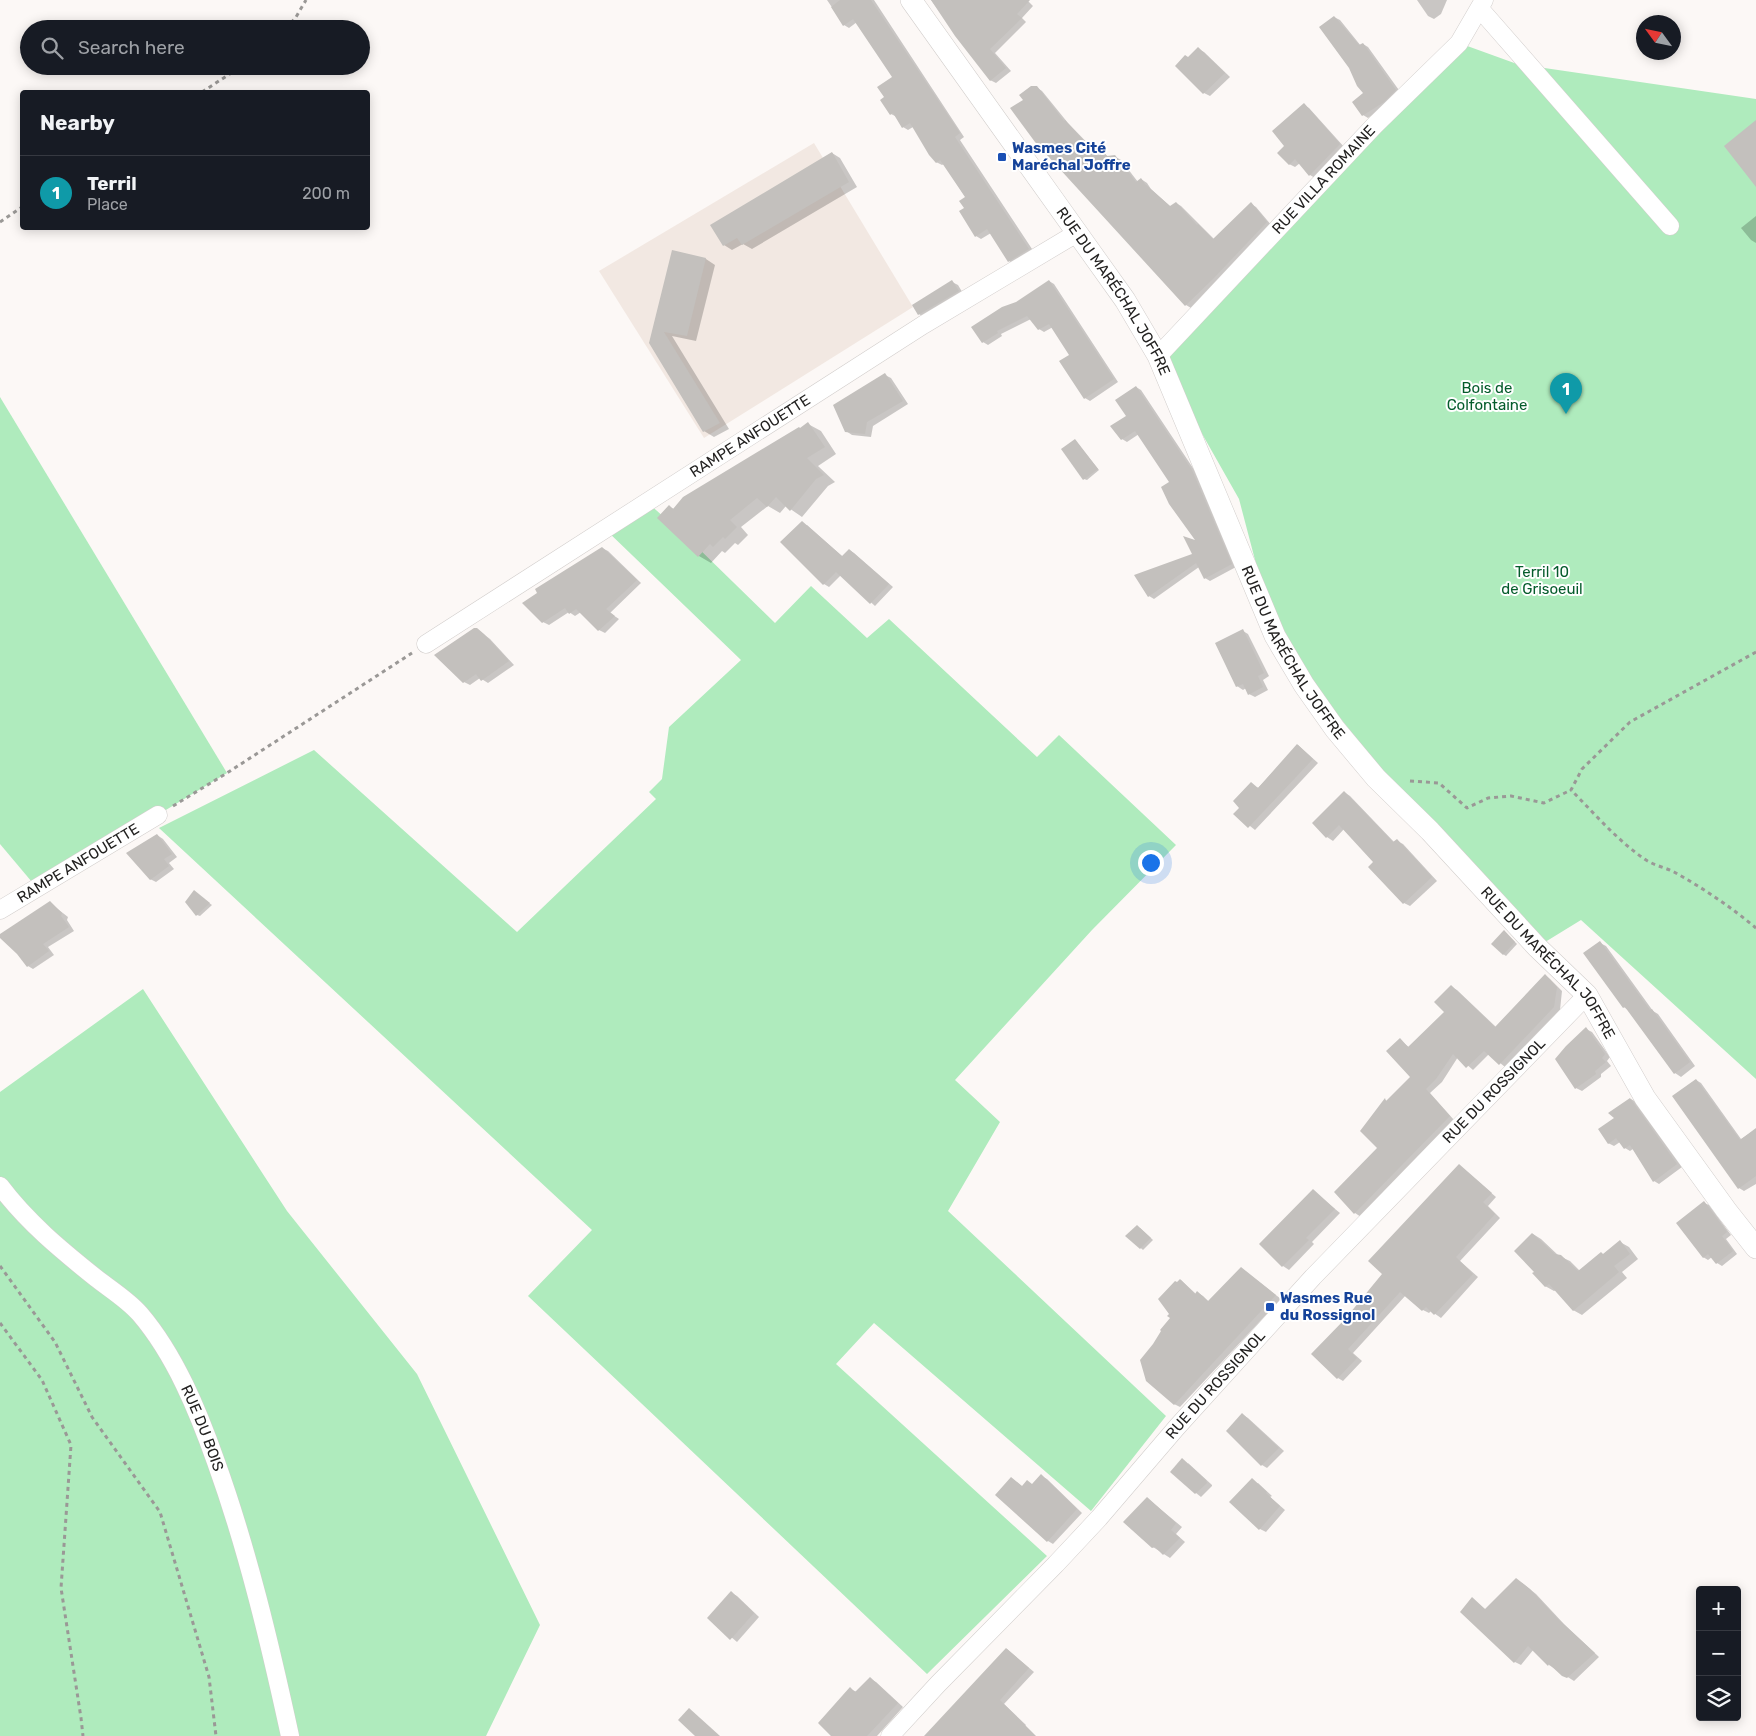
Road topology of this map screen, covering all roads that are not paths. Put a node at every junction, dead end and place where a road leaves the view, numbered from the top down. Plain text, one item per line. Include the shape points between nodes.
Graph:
1 (911, 0) edge
2 (1482, 4) edge
3 (1670, 226) dead end
4 (1077, 233) junction
5 (1158, 356) junction
6 (426, 644) road end
7 (158, 815) road end
8 (0, 910) edge
9 (1587, 995) junction
10 (0, 1186) edge
11 (1756, 1248) edge
12 (290, 1736) edge
13 (890, 1736) edge

1 - 4 street, RUE DU MARÉCHAL JOFFRE
2 - 3 street
2 - 5 street, RUE VILLA ROMAINE via 1459,43 1374,126
4 - 5 street, RUE DU MARÉCHAL JOFFRE via 1125,300
4 - 6 street, RAMPE ANFOUETTE via 915,330
5 - 9 street, RUE DU MARÉCHAL JOFFRE via 1275,636 1304,685 1376,778
7 - 8 street, RAMPE ANFOUETTE
9 - 11 street, RUE DU MARÉCHAL JOFFRE via 1646,1098
9 - 13 street, RUE DU ROSSIGNOL via 1312,1277 1093,1525
10 - 12 street, RUE DU BOIS via 41,1232 139,1313 183,1381 201,1420 230,1502 270,1646

